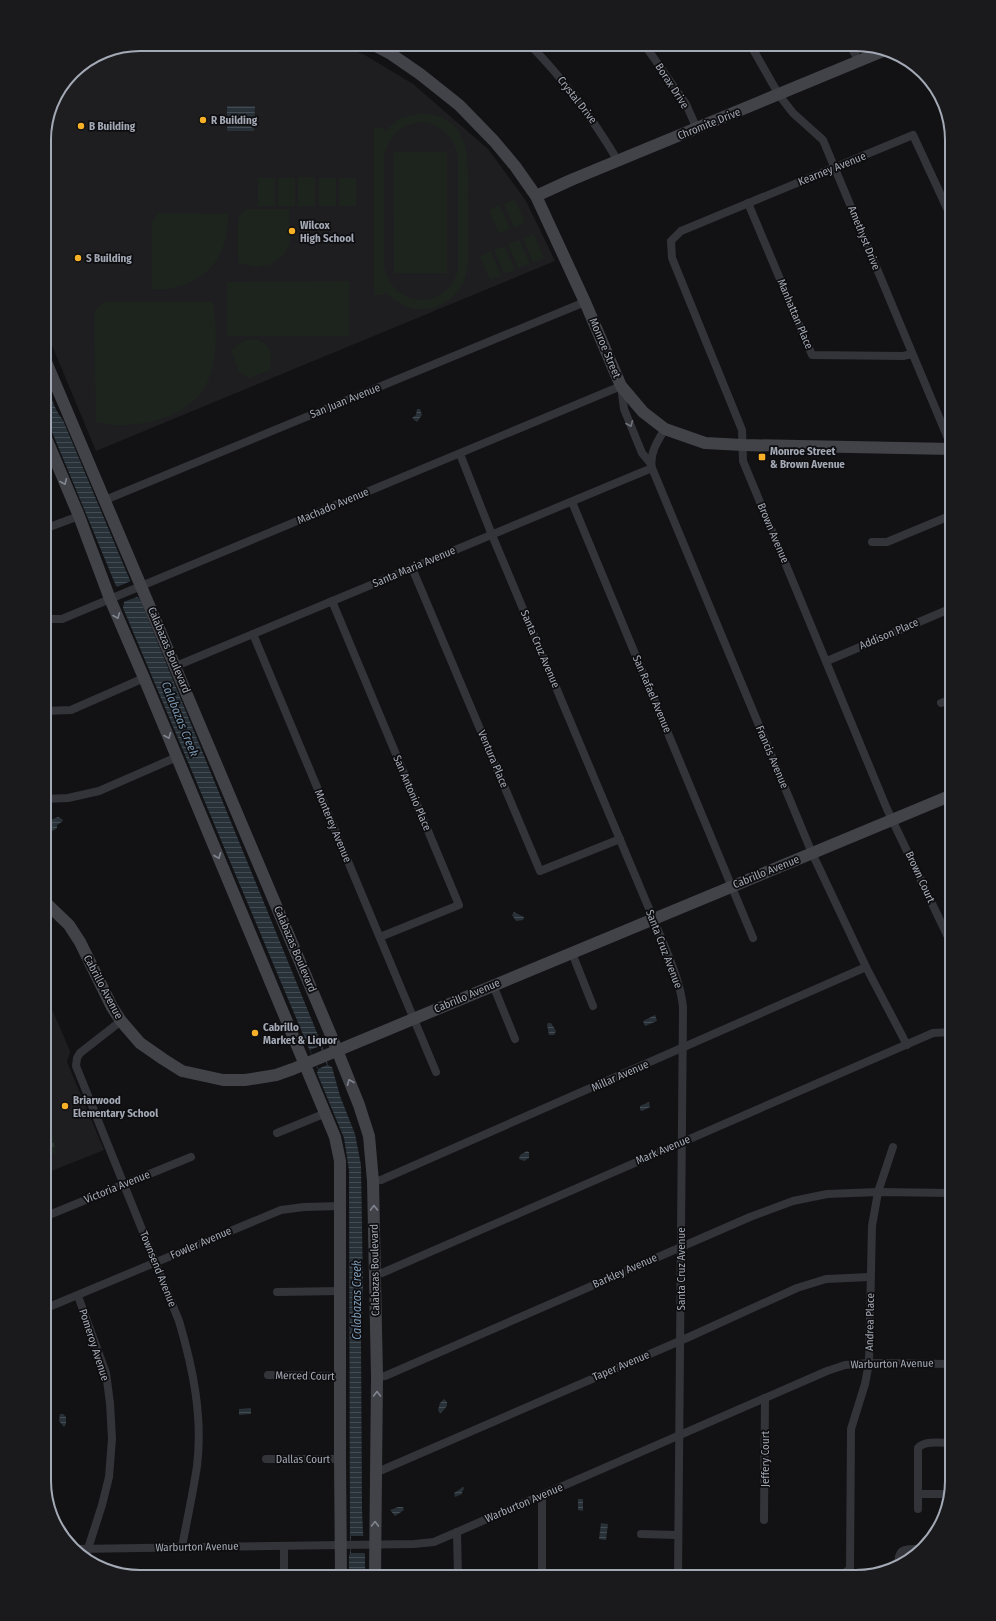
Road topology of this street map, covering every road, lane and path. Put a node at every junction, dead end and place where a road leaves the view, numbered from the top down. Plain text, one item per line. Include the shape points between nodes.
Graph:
1 (385, 51) edge
2 (535, 51) edge
3 (649, 51) edge
4 (754, 51) edge
5 (853, 51) edge
6 (876, 54) edge
7 (859, 61) junction
8 (779, 95) junction
9 (697, 129) junction
10 (618, 161) junction
11 (836, 167) junction
12 (536, 196) junction
13 (945, 202) edge
14 (748, 203) junction
15 (671, 242) joint
16 (585, 302) junction
17 (912, 354) junction
18 (51, 374) edge
19 (621, 386) junction
20 (665, 429) junction
21 (945, 432) edge
22 (743, 445) junction
23 (945, 448) edge
24 (51, 454) edge
25 (460, 454) junction
26 (651, 466) junction
27 (105, 500) junction
28 (572, 502) junction
29 (79, 516) junction
30 (945, 518) edge
31 (51, 526) edge
32 (492, 535) junction
33 (872, 542) dead end
34 (412, 568) junction
35 (137, 588) junction
36 (115, 597) junction
37 (332, 602) junction
38 (945, 611) edge
39 (51, 619) edge
40 (253, 634) junction
41 (827, 660) junction
42 (176, 666) junction
43 (144, 678) junction
44 (945, 702) edge
45 (941, 703) dead end
46 (51, 711) edge
47 (177, 757) junction
48 (945, 798) edge
49 (51, 799) edge
50 (893, 819) junction
51 (620, 839) junction
52 (812, 853) junction
53 (732, 886) junction
54 (51, 908) edge
55 (653, 919) junction
56 (945, 930) edge
57 (380, 937) junction
58 (754, 938) dead end
59 (572, 952) junction
60 (866, 968) junction
61 (493, 985) junction
62 (593, 1006) dead end
63 (414, 1018) junction
64 (121, 1021) junction
65 (945, 1032) edge
66 (514, 1039) dead end
67 (907, 1045) junction
68 (682, 1049) junction
69 (337, 1050) junction
70 (314, 1060) junction
71 (436, 1072) dead end
72 (326, 1113) junction
73 (278, 1133) dead end
74 (681, 1142) junction
75 (893, 1147) dead end
76 (191, 1157) dead end
77 (374, 1181) junction
78 (123, 1184) junction
79 (878, 1192) junction
80 (945, 1193) edge
81 (341, 1206) junction
82 (51, 1214) edge
83 (681, 1247) junction
84 (156, 1263) junction
85 (375, 1273) junction
86 (870, 1277) junction
87 (340, 1291) junction
88 (277, 1292) dead end
89 (78, 1296) junction
90 (51, 1306) edge
91 (681, 1341) junction
92 (870, 1363) junction
93 (945, 1364) edge
94 (268, 1375) dead end
95 (341, 1376) junction
96 (377, 1377) junction
97 (765, 1398) junction
98 (679, 1435) junction
99 (945, 1443) edge
100 (266, 1459) dead end
101 (340, 1459) junction
102 (376, 1471) junction
103 (918, 1494) junction
104 (944, 1494) edge
105 (542, 1496) junction
106 (918, 1509) dead end
107 (764, 1520) dead end
108 (457, 1532) junction
109 (641, 1534) dead end
110 (678, 1535) junction
111 (346, 1545) junction
112 (369, 1545) junction
113 (284, 1546) junction
114 (182, 1547) junction
115 (81, 1548) edge
116 (87, 1548) junction
117 (914, 1549) edge
118 (86, 1552) edge
119 (898, 1559) edge
120 (284, 1570) edge
121 (342, 1570) edge
122 (374, 1570) edge
123 (458, 1570) edge
124 (542, 1570) edge
125 (678, 1570) edge
126 (848, 1570) edge

1 - 12 street, Monroe Street via 459,105 494,141
2 - 10 street, Crystal Drive via 576,97
3 - 9 street, Borax Drive via 686,104
4 - 8 street, Amethyst Drive
5 - 7 street
6 - 7 street, Chromite Drive
7 - 8 street, Chromite Drive
8 - 9 street, Chromite Drive
8 - 11 street, Amethyst Drive via 793,113 823,140
9 - 10 street, Chromite Drive
10 - 12 street, Chromite Drive
11 - 13 street, Kearney Avenue via 913,135
11 - 14 street, Kearney Avenue
11 - 17 street, Amethyst Drive
12 - 16 street, Monroe Street
14 - 15 street, Kearney Avenue via 681,231
14 - 17 street, Manhattan Place via 812,355
15 - 22 street, Brown Avenue via 672,258 742,430
16 - 19 street, Monroe Street
16 - 27 street, San Juan Avenue
17 - 21 street, Amethyst Drive
18 - 27 street, Calabazas Boulevard
19 - 20 street, Monroe Street via 643,412
19 - 25 street, Machado Avenue
19 -> 26 street, Francis Avenue via 624,409 642,453
20 - 22 street, Monroe Street via 705,443
20 - 26 street via 655,447
22 - 23 street, Monroe Street
22 - 41 street, Brown Avenue via 743,461
24 -> 29 street
25 - 32 street, Santa Cruz Avenue
25 - 35 street, Machado Avenue
26 - 28 street, Santa Maria Avenue
26 - 52 street, Francis Avenue
27 - 35 street, Calabazas Boulevard
28 - 32 street, Santa Maria Avenue
28 - 53 street, San Rafael Avenue
29 - 31 street
29 - 36 street
30 - 33 street via 887,542
32 - 34 street, Santa Maria Avenue
32 - 51 street, Santa Cruz Avenue
34 - 37 street, Santa Maria Avenue
34 - 51 street, Ventura Place via 540,871
35 - 36 street, Machado Avenue
35 - 42 street, Calabazas Boulevard
36 - 39 street, Machado Avenue via 62,619
36 -> 43 street
37 - 40 street, Santa Maria Avenue
37 - 57 street, San Antonio Place via 459,904
38 - 41 street, Addison Place
40 - 42 street, Santa Maria Avenue
40 - 57 street, Monterey Avenue
41 - 50 street, Brown Avenue
42 - 69 street, Calabazas Boulevard
43 - 46 street via 71,710
43 -> 47 street
44 - 45 street
47 - 49 street via 99,791
47 -> 70 street
48 - 50 street, Cabrillo Avenue
50 - 52 street, Cabrillo Avenue
50 - 56 street, Brown Court
51 - 55 street, Santa Cruz Avenue
52 - 53 street, Cabrillo Avenue
52 - 60 street, Francis Avenue
53 - 55 street, Cabrillo Avenue
53 - 58 street, San Rafael Avenue
54 - 64 street, Cabrillo Avenue via 69,925 80,942
55 - 59 street, Cabrillo Avenue
55 - 68 street, Santa Cruz Avenue via 681,994
57 - 63 street, Monterey Avenue
59 - 61 street, Cabrillo Avenue
59 - 62 street
60 - 67 street, Francis Avenue
60 - 68 street, Millar Avenue
61 - 63 street, Cabrillo Avenue
61 - 66 street
63 - 69 street, Cabrillo Avenue
63 - 71 street, Monterey Avenue
64 - 70 street, Cabrillo Avenue via 140,1043 163,1059 182,1071 203,1076 224,1080 246,1080 276,1075
64 - 78 street, Townsend Avenue via 80,1053 76,1066
65 - 67 street, Mark Avenue via 933,1033
67 - 74 street, Mark Avenue
68 - 74 street, Santa Cruz Avenue
68 - 77 street, Millar Avenue
69 - 70 street, Cabrillo Avenue
77 -> 69 street, Calabazas Boulevard via 369,1136
70 - 72 street
72 - 73 street
72 - 81 street via 340,1161
74 - 83 street, Santa Cruz Avenue
74 - 85 street, Mark Avenue via 382,1273
75 - 79 street, Andrea Place
76 - 78 street, Victoria Avenue
85 -> 77 street, Calabazas Boulevard
78 - 82 street, Victoria Avenue
78 - 84 street, Townsend Avenue
79 - 80 street, Barkley Avenue
79 - 83 street, Barkley Avenue via 827,1194 793,1201
79 - 86 street, Andrea Place via 872,1226
81 - 84 street, Fowler Avenue via 281,1210
81 - 87 street
83 - 91 street, Santa Cruz Avenue
83 - 96 street, Barkley Avenue via 386,1376
84 - 89 street, Fowler Avenue
84 - 114 street, Townsend Avenue via 179,1321 195,1390 197,1465
85 - 96 street, Calabazas Boulevard
86 - 91 street, Taper Avenue via 826,1279 797,1288
86 - 92 street, Andrea Place
87 - 88 street
87 - 95 street
89 - 90 street, Fowler Avenue
89 - 116 street, Pomeroy Avenue via 106,1373 112,1438 109,1477
91 - 98 street, Santa Cruz Avenue
91 - 102 street, Taper Avenue
92 - 93 street, Warburton Avenue
92 - 97 street, Warburton Avenue via 845,1365
92 - 126 street, Andrea Place via 851,1429
94 - 95 street, Merced Court
95 - 101 street
102 -> 96 street, Calabazas Boulevard
97 - 98 street, Warburton Avenue
97 - 107 street, Jeffery Court
98 - 105 street, Warburton Avenue
98 - 110 street, Santa Cruz Avenue
99 - 103 street via 925,1443 918,1448
100 - 101 street, Dallas Court
101 - 111 street
112 -> 102 street, Calabazas Boulevard
103 - 104 street
103 - 106 street
105 - 108 street, Warburton Avenue
105 - 124 street
108 - 112 street, Warburton Avenue via 434,1542
108 - 123 street
109 - 110 street
110 - 125 street, Santa Cruz Avenue
111 - 112 street, Warburton Avenue
111 - 113 street, Warburton Avenue
111 - 121 street
112 - 122 street, Calabazas Boulevard
113 - 114 street, Warburton Avenue
113 - 120 street
114 - 116 street, Warburton Avenue
115 - 116 street, Warburton Avenue
116 - 118 street, Pomeroy Avenue
117 - 119 street via 901,1552

